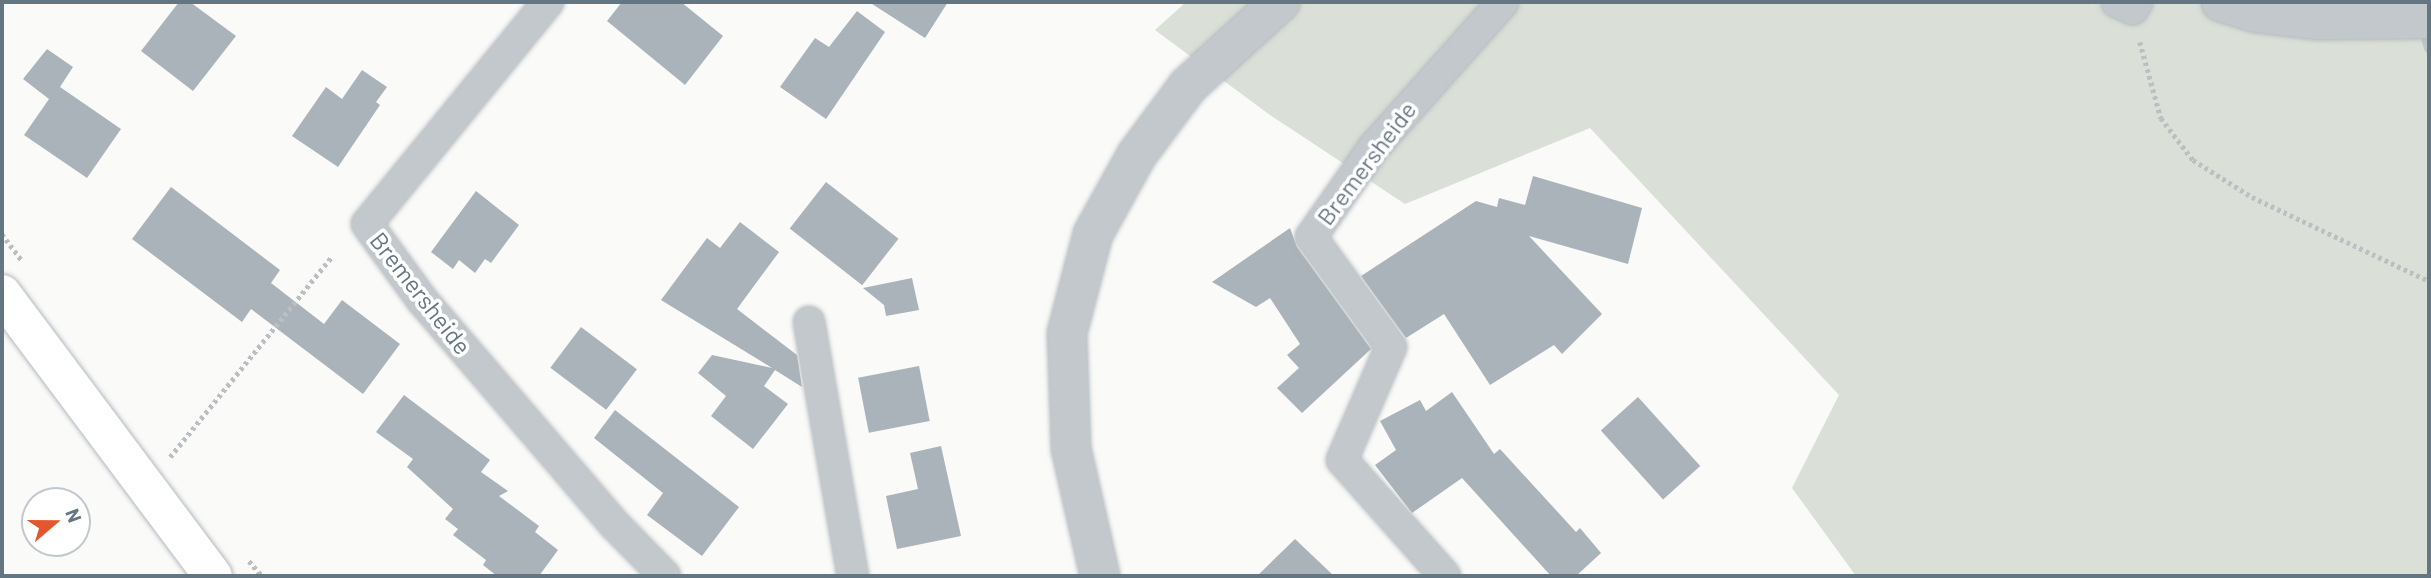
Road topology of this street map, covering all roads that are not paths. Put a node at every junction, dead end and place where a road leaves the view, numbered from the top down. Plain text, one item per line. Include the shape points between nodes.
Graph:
1 (548, 2) edge
2 (1280, 2) edge
3 (1503, 2) edge
4 (2221, 2) edge
5 (2429, 19) edge
6 (2, 294) edge
7 (808, 322) dead end
8 (213, 576) edge
9 (665, 576) edge
10 (853, 576) edge
11 (1100, 576) edge
12 (1445, 576) edge

1 - 9 street, Bremersheide via 367,224 422,300 615,525
2 - 11 street via 1188,86 1136,156 1093,234 1068,333 1071,448
3 - 12 street, Bremersheide via 1374,147 1311,237 1391,347 1342,460
4 - 5 street via 2268,15
6 - 8 main road
7 - 10 street

